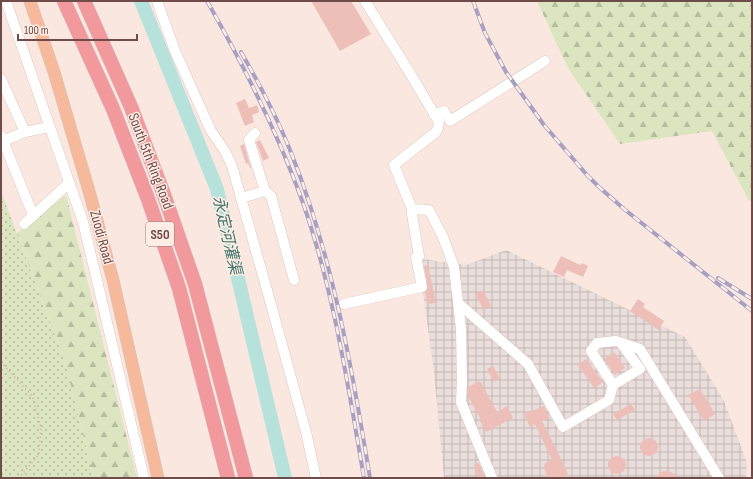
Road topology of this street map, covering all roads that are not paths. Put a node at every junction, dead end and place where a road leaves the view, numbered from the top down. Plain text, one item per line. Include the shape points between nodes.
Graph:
1 (6, 1) edge
2 (30, 1) edge
3 (64, 1) edge
4 (84, 1) edge
5 (157, 1) edge
6 (365, 1) edge
7 (545, 61) dead end
8 (1, 79) edge
9 (434, 114) junction
10 (49, 127) junction
11 (25, 132) junction
12 (255, 133) dead end
13 (2, 138) edge
14 (69, 183) junction
15 (265, 191) junction
16 (241, 198) junction
17 (412, 209) junction
18 (33, 215) junction
19 (24, 224) dead end
20 (294, 280) dead end
21 (458, 303) junction
22 (344, 304) dead end
23 (621, 343) junction
24 (613, 386) junction
25 (144, 478) edge
26 (158, 478) edge
27 (228, 478) edge
28 (246, 478) edge
29 (316, 478) edge
30 (492, 478) edge
31 (718, 478) edge

1 - 10 street
2 - 26 main road, Zuodi Road via 89,190 113,280
3 - 27 highway, South 5th Ring Road / S50 via 113,109 179,288
4 - 28 highway, South 5th Ring Road / S50 via 131,107 195,284
5 - 16 street via 175,51 211,131 232,166
6 - 9 street
7 - 9 street via 450,121 444,111
8 - 11 street
9 - 17 street via 439,122 436,132 394,165
10 - 11 street
10 - 14 street
11 - 13 street
12 - 15 street via 249,140
13 - 18 street
14 - 18 street
14 - 25 street via 83,222
15 - 16 street
15 - 20 street via 270,196
16 - 29 street via 306,432
17 - 21 street via 429,210 443,237 454,267
17 - 22 street via 419,256 416,257 422,287
18 - 19 street
21 - 24 street via 528,364 563,427 609,400
21 - 30 street via 461,402
23 - 24 street via 640,369
23 - 24 street via 597,343 591,351
23 - 31 street via 640,349

